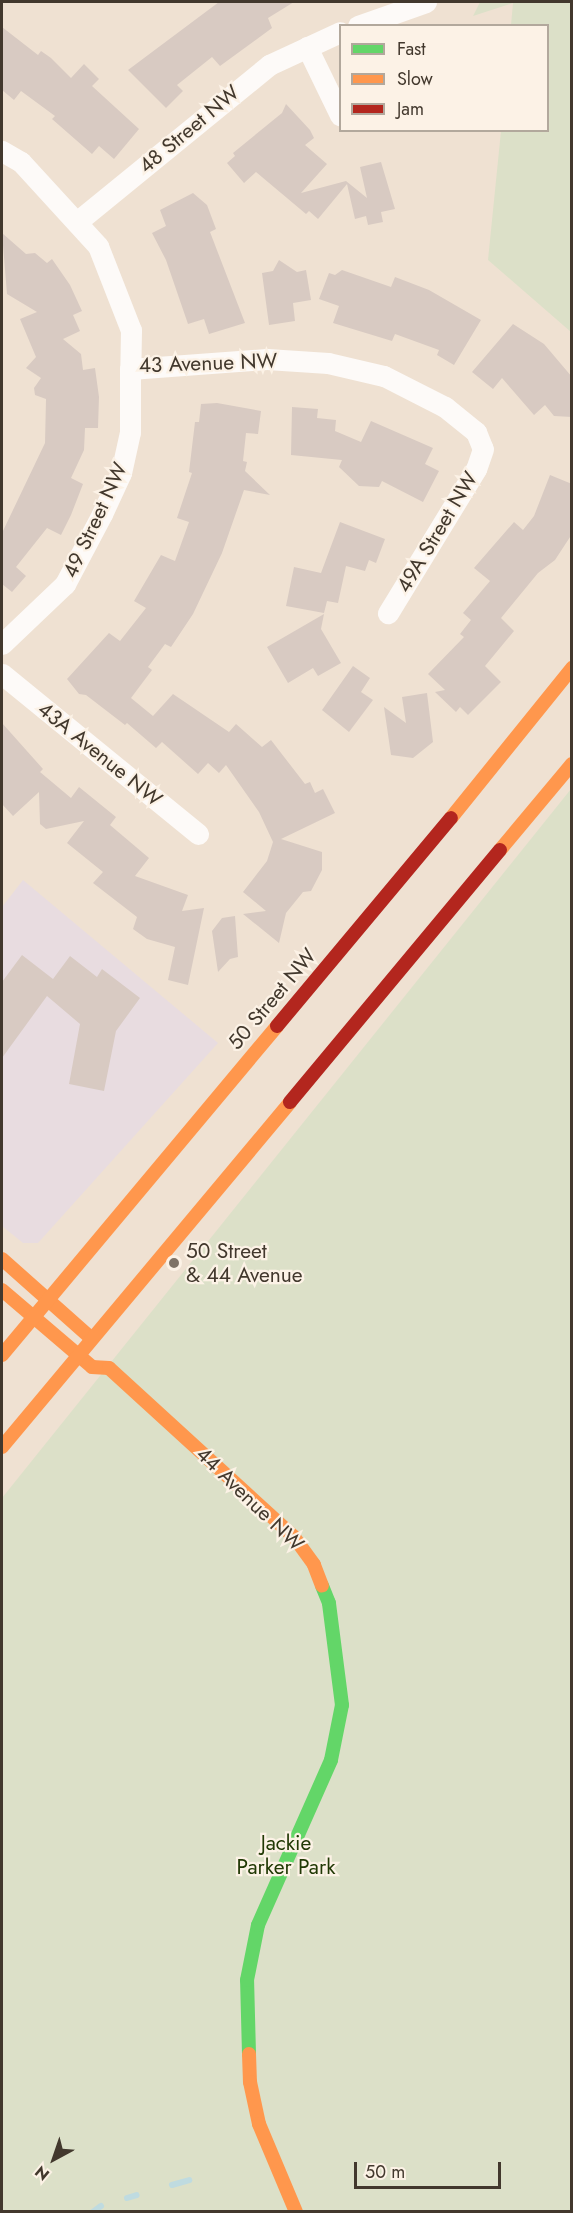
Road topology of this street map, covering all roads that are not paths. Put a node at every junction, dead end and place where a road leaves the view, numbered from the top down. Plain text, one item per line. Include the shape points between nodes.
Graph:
1 (426, 2) edge
2 (364, 24) edge
3 (339, 32) edge
4 (307, 47) junction
5 (339, 112) edge
6 (2, 151) edge
7 (78, 221) junction
8 (130, 369) junction
9 (483, 449) joint
10 (388, 613) dead end
11 (2, 644) edge
12 (572, 668) edge
13 (2, 674) edge
14 (572, 764) edge
15 (198, 834) dead end
16 (2, 1259) edge
17 (2, 1290) edge
18 (48, 1299) junction
19 (33, 1317) junction
20 (92, 1339) junction
21 (2, 1355) edge
22 (77, 1356) junction
23 (110, 1368) junction
24 (2, 1447) edge
25 (296, 2211) edge

1 - 2 street
3 - 4 street, 48 Street NW
4 - 5 street
4 - 7 street, 48 Street NW via 269,65 233,92
6 - 7 street, 43 Avenue NW via 21,162
7 - 8 street, 43 Avenue NW via 98,246 117,288 131,330
8 - 9 street, 43 Avenue NW via 267,359 328,363 384,376 445,407 470,426
8 - 11 street, 49 Street NW via 130,432 121,473 102,514 65,584
9 - 10 street, 49A Street NW via 476,469
12 - 18 main road, 50 Street NW via 495,766
13 - 15 street, 43A Avenue NW
14 - 20 main road
16 - 18 main road, 44 Avenue NW
17 - 19 main road, 44 Avenue NW
18 - 19 main road, 50 Street NW
18 - 20 main road, 44 Avenue NW
19 - 21 main road, 50 Street NW
19 - 22 main road, 44 Avenue NW
20 - 22 main road
20 - 23 street, 44 Avenue NW via 107,1351
22 - 23 main road, 44 Avenue NW via 92,1367
22 - 24 main road
23 - 25 main road, 44 Avenue NW via 294,1537 314,1565 329,1603 342,1705 331,1760 258,1925 247,1980 250,2082 259,2124

